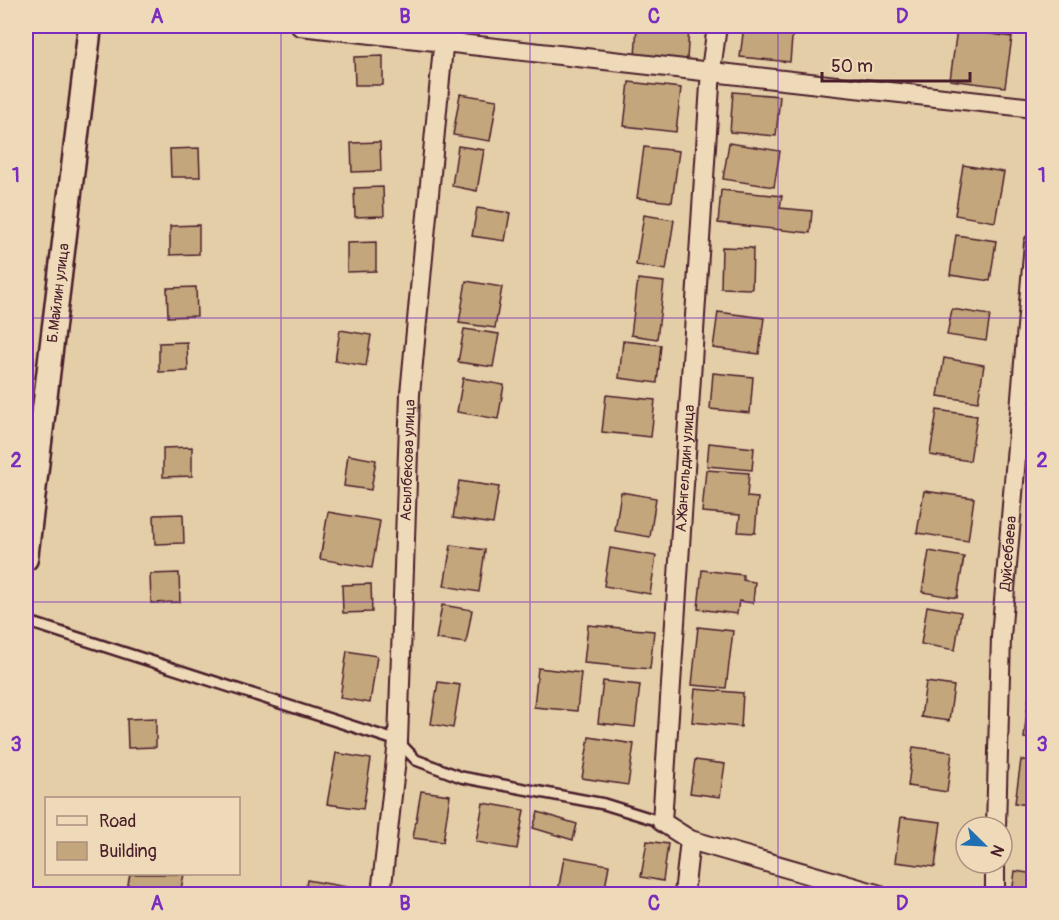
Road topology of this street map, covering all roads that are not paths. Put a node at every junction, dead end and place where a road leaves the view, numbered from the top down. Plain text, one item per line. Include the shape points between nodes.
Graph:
1 (90, 26) edge
2 (300, 26) edge
3 (717, 26) edge
4 (444, 33) edge
5 (711, 70) junction
6 (1034, 108) edge
7 (1034, 243) edge
8 (26, 559) edge
9 (26, 621) edge
10 (398, 741) junction
11 (996, 815) edge
12 (662, 822) junction
13 (690, 840) junction
14 (996, 875) edge
15 (381, 894) edge
16 (684, 894) edge
17 (877, 894) edge
18 (995, 894) edge

1 - 8 street, Б.Майлин улица
2 - 4 street
3 - 5 street, А.Жангельдин улица
4 - 5 street
4 - 10 street, Асылбекова улица via 410,394
5 - 6 street
5 - 12 street, А.Жангельдин улица
7 - 11 street, Дуйсебаева via 1001,637
9 - 10 lane
10 - 12 lane via 416,760 461,777 604,804
10 - 15 street, Асылбекова улица
12 - 13 street
13 - 16 street
13 - 17 street
14 - 18 street

